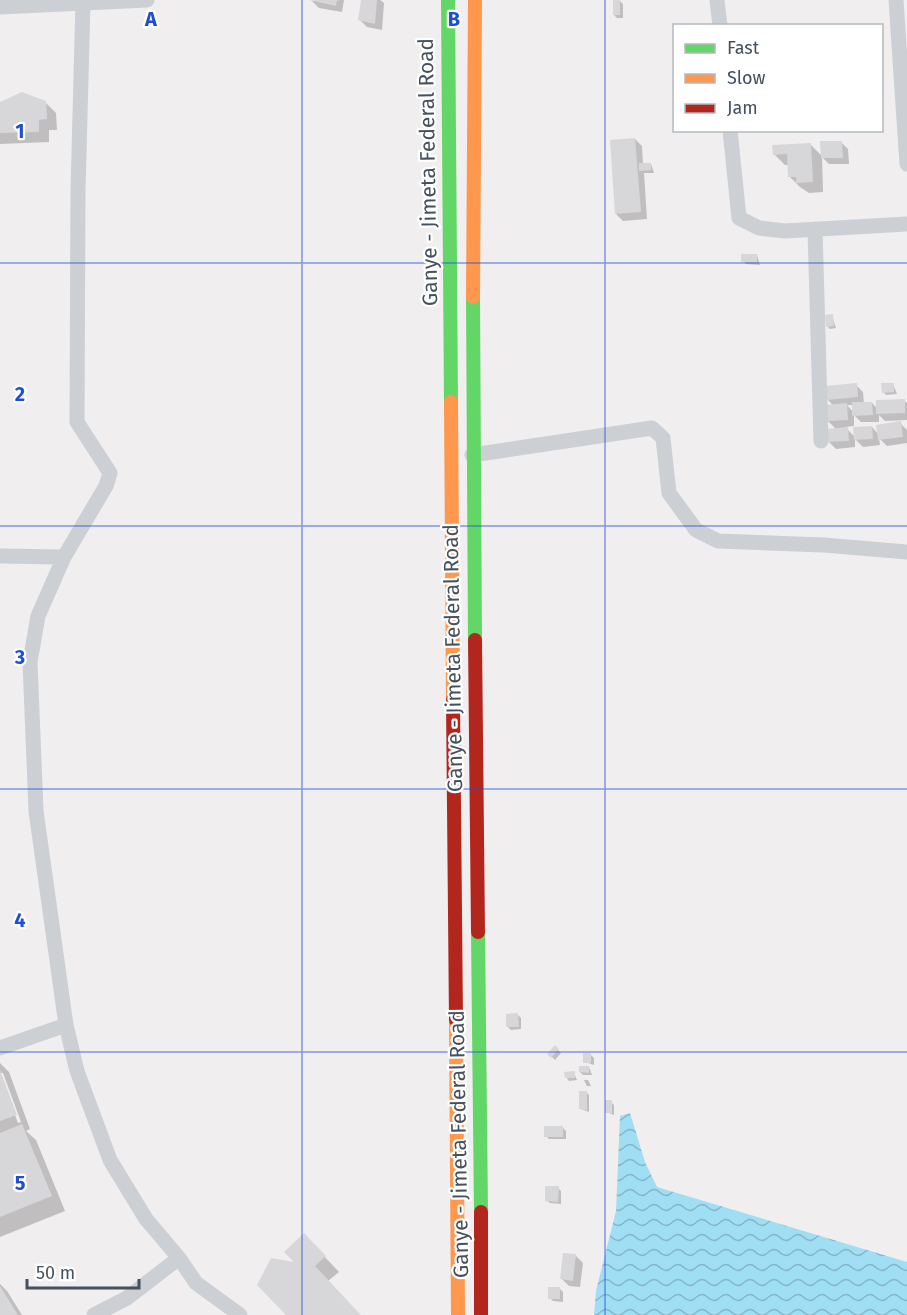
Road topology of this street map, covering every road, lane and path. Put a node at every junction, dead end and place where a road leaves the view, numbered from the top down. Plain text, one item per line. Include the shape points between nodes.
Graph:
1 (147, 0) edge
2 (448, 0) edge
3 (475, 0) edge
4 (717, 0) edge
5 (896, 0) edge
6 (42, 2) edge
7 (83, 2) junction
8 (0, 7) edge
9 (720, 24) edge
10 (730, 132) edge
11 (907, 164) edge
12 (907, 224) edge
13 (815, 229) junction
14 (821, 441) dead end
15 (472, 455) junction
16 (907, 552) edge
17 (0, 556) edge
18 (64, 556) junction
19 (66, 1025) junction
20 (0, 1048) edge
21 (179, 1258) junction
22 (94, 1315) edge
23 (240, 1315) edge
24 (458, 1315) edge
25 (481, 1315) edge

1 - 7 street
2 - 24 main road, Ganye - Jimeta Federal Road
3 - 15 main road, Ganye - Jimeta Federal Road
4 - 9 street
5 - 11 street
6 - 7 street
6 - 8 street
7 - 18 street via 77,422 110,473
10 - 13 street via 739,218 759,228
12 - 13 street
13 - 14 street
15 - 16 street via 652,428 663,438 669,493 696,530 718,542
15 - 25 main road, Ganye - Jimeta Federal Road
17 - 18 street
18 - 19 street via 38,616 30,662 36,811
19 - 20 street
19 - 21 street via 77,1071 110,1160 146,1219
21 - 22 street via 127,1298
21 - 23 street via 196,1283

